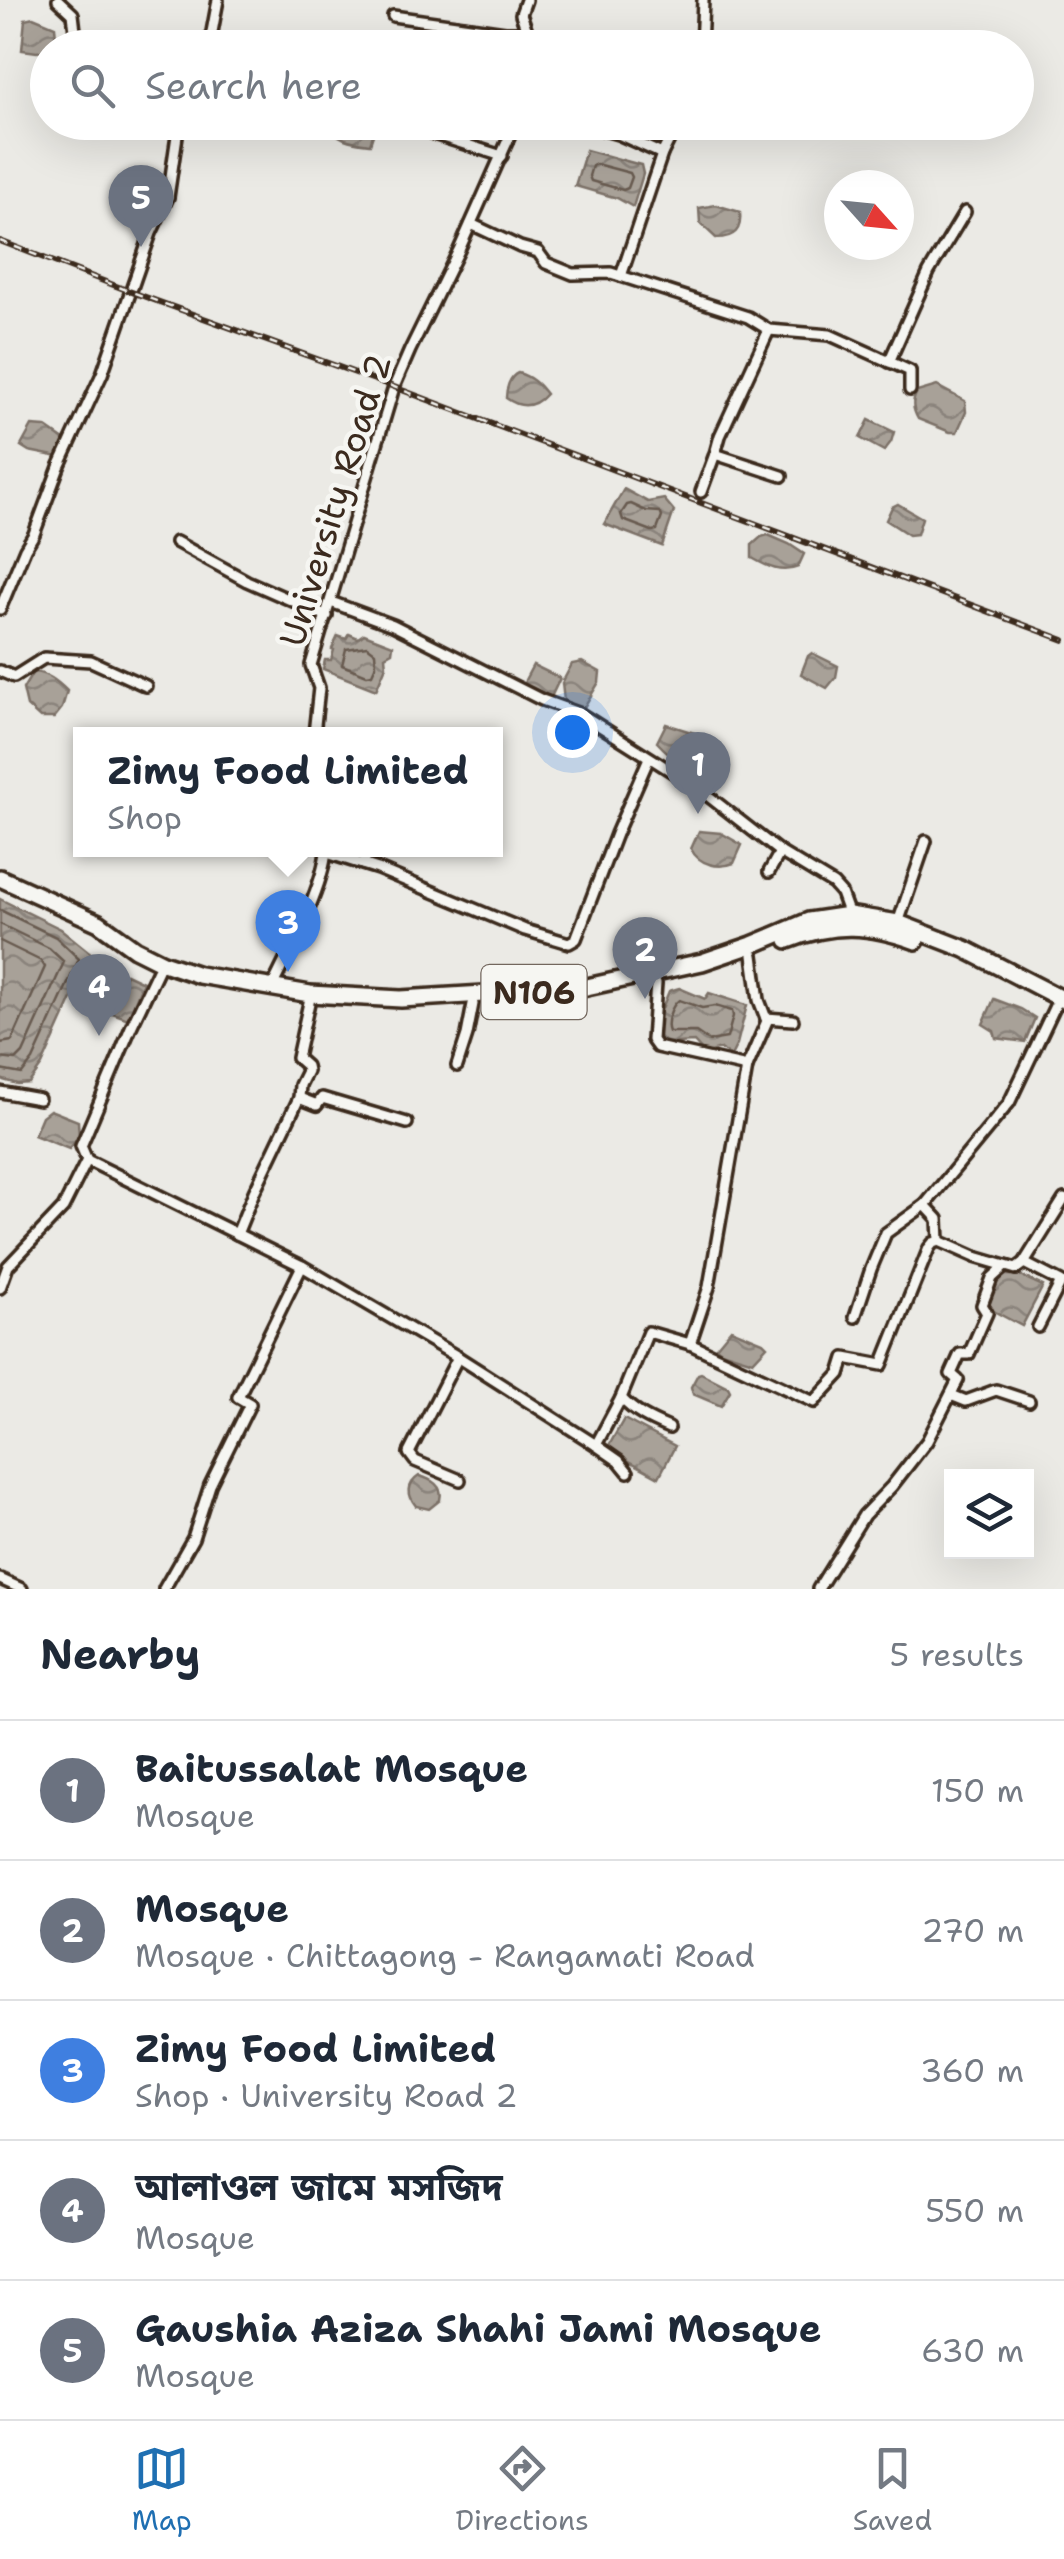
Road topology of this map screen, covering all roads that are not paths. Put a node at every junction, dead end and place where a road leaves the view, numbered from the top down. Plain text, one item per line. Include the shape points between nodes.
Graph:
1 (58, 0) edge
2 (218, 0) edge
3 (526, 0) edge
4 (703, 0) edge
5 (393, 16) dead end
6 (75, 30) edge
7 (212, 30) edge
8 (491, 30) edge
9 (526, 30) edge
10 (702, 30) edge
11 (176, 140) edge
12 (452, 140) edge
13 (509, 140) edge
14 (631, 140) edge
15 (669, 140) edge
16 (662, 154) junction
17 (502, 156) junction
18 (965, 212) dead end
19 (471, 224) junction
20 (621, 276) junction
21 (769, 330) junction
22 (889, 362) junction
23 (910, 390) dead end
24 (715, 454) junction
25 (782, 476) dead end
26 (701, 492) dead end
27 (176, 542) dead end
28 (330, 602) junction
29 (0, 608) edge
30 (327, 616) junction
31 (0, 671) edge
32 (146, 686) dead end
33 (315, 727) edge
34 (649, 758) junction
35 (926, 841) dead end
36 (780, 852) junction
37 (325, 857) edge
38 (341, 857) edge
39 (366, 857) edge
40 (363, 864) junction
41 (770, 872) dead end
42 (0, 881) edge
43 (849, 915) junction
44 (898, 923) junction
45 (753, 955) junction
46 (158, 970) junction
47 (656, 984) junction
48 (272, 987) junction
49 (310, 998) junction
50 (473, 1004) junction
51 (1061, 1005) edge
52 (766, 1018) junction
53 (793, 1020) dead end
54 (457, 1066) dead end
55 (747, 1066) junction
56 (0, 1092) edge
57 (299, 1098) junction
58 (39, 1099) dead end
59 (406, 1123) dead end
60 (88, 1160) junction
61 (1064, 1199) edge
62 (925, 1205) junction
63 (237, 1234) junction
64 (939, 1241) junction
65 (1024, 1264) junction
66 (302, 1266) junction
67 (1004, 1267) junction
68 (0, 1288) edge
69 (855, 1317) dead end
70 (1038, 1327) dead end
71 (690, 1344) junction
72 (458, 1357) junction
73 (951, 1395) junction
74 (621, 1398) junction
75 (1029, 1400) dead end
76 (670, 1428) dead end
77 (596, 1445) junction
78 (628, 1472) dead end
79 (460, 1480) dead end
80 (0, 1580) edge
81 (22, 1589) edge
82 (164, 1589) edge
83 (818, 1589) edge

1 - 6 street via 74,14
2 - 7 street
3 - 9 street via 521,14
4 - 10 street
5 - 8 street
11 - 29 street via 168,197 102,374
12 - 17 street
13 - 17 street, University Road 2
14 - 16 street
15 - 16 street
16 - 20 street
17 - 19 street, University Road 2
18 - 22 street
19 - 20 street via 572,274
19 - 28 street, University Road 2 via 394,387
20 - 21 street via 748,317
21 - 22 street via 830,335
21 - 24 street
22 - 23 street via 910,371
24 - 25 street
24 - 26 street
27 - 30 street
28 - 30 street, University Road 2
28 - 34 street via 581,714
30 - 33 street, University Road 2 via 311,665 319,688
31 - 32 street via 14,677 44,658 91,661
34 - 36 street
34 - 40 street via 569,944
35 - 44 street
36 - 41 street
36 - 43 street via 833,884
37 - 48 street
38 - 40 street
39 - 40 street
42 - 46 highway, N106
42 - 48 highway, N106 via 99,923 164,963
43 - 44 highway, N106
43 - 48 highway, N106 via 809,921 702,962 582,988 401,999
44 - 51 highway, N106 via 965,949
45 - 47 highway, N106
45 - 51 highway, N106 via 821,928 876,929 934,947
45 - 52 street
46 - 49 highway, N106 via 200,983
46 - 60 street via 81,1146
47 - 50 highway, N106 via 574,998
47 - 55 street via 655,1046
49 - 50 highway, N106 via 385,1006
49 - 57 street via 297,1058 308,1071
50 - 54 street
51 - 62 street via 1009,1103
52 - 53 street
52 - 55 street
55 - 71 street via 708,1287
56 - 58 street
57 - 59 street via 317,1105 322,1098
57 - 63 street
60 - 63 street
60 - 68 street via 63,1208 8,1266
61 - 65 street
62 - 64 street via 938,1219
62 - 69 street via 886,1233
63 - 66 street
64 - 67 street
64 - 71 street via 929,1248 882,1365 846,1358 814,1402
65 - 67 street
65 - 70 street via 1062,1282
66 - 72 street
66 - 82 street via 238,1397 250,1404
67 - 73 street via 992,1278 982,1305 987,1313 969,1354 960,1354 951,1374 958,1380
71 - 74 street via 648,1332
72 - 77 street
72 - 79 street via 410,1453
73 - 75 street via 966,1401 996,1390
73 - 83 street via 928,1441 864,1516
74 - 76 street
74 - 77 street
77 - 78 street
80 - 81 street

